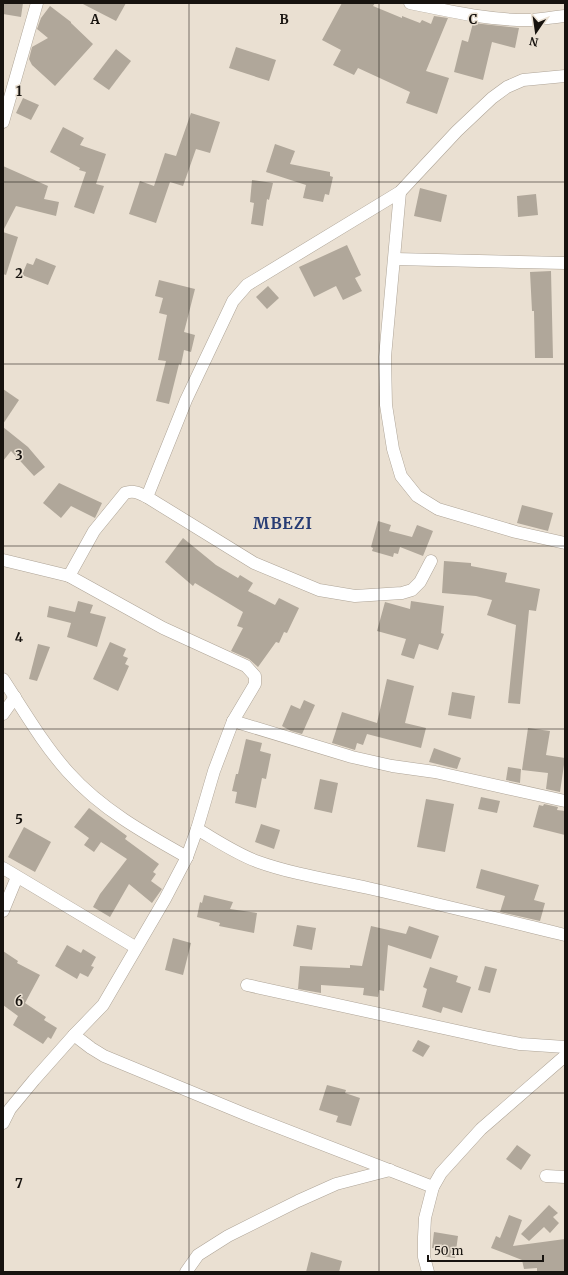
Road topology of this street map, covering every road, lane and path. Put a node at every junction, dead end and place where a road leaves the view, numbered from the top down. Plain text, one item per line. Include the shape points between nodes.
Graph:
1 (37, 3) edge
2 (410, 3) edge
3 (565, 16) edge
4 (565, 76) edge
5 (8, 92) edge
6 (3, 122) edge
7 (400, 192) junction
8 (395, 259) junction
9 (565, 263) edge
10 (147, 497) junction
11 (565, 543) edge
12 (3, 560) edge
13 (431, 561) dead end
14 (69, 576) junction
15 (3, 679) edge
16 (15, 697) junction
17 (3, 714) edge
18 (233, 722) junction
19 (565, 801) edge
20 (197, 829) junction
21 (187, 857) junction
22 (3, 868) edge
23 (17, 877) junction
24 (3, 911) edge
25 (565, 936) edge
26 (135, 947) junction
27 (248, 985) dead end
28 (74, 1035) junction
29 (565, 1047) edge
30 (565, 1056) edge
31 (3, 1123) edge
32 (390, 1170) junction
33 (546, 1176) dead end
34 (565, 1177) edge
35 (433, 1187) junction
36 (186, 1272) edge
37 (428, 1272) edge

1 - 5 street
2 - 3 street via 498,18 532,20
4 - 7 street via 523,80 507,87 457,130
5 - 6 street
7 - 8 street
7 - 10 street via 247,285 240,292 233,301 186,400
8 - 9 street
8 - 11 street via 385,357 386,405 393,449 401,476 417,496 438,509 516,532
10 - 13 street via 254,563 318,590 355,596 402,593 412,590 420,582
10 - 14 street via 135,492 124,493 94,531
12 - 14 street
14 - 18 street via 163,628 246,666 255,676 255,684
15 - 16 street
16 - 17 street
16 - 21 street via 68,772 98,801 139,830
18 - 19 street via 352,757 435,772
18 - 20 street via 214,771
20 - 21 street
20 - 25 street via 256,861 321,879 482,914
21 - 26 street
22 - 23 street
23 - 24 street
23 - 26 street
26 - 28 street via 103,1005
27 - 29 street via 504,1041
28 - 31 street via 10,1109
28 - 32 street via 104,1056
30 - 35 street via 482,1129 441,1173
32 - 35 street
32 - 36 street via 336,1184 298,1201 228,1236 198,1255
33 - 34 street
35 - 37 street via 425,1218 424,1257

